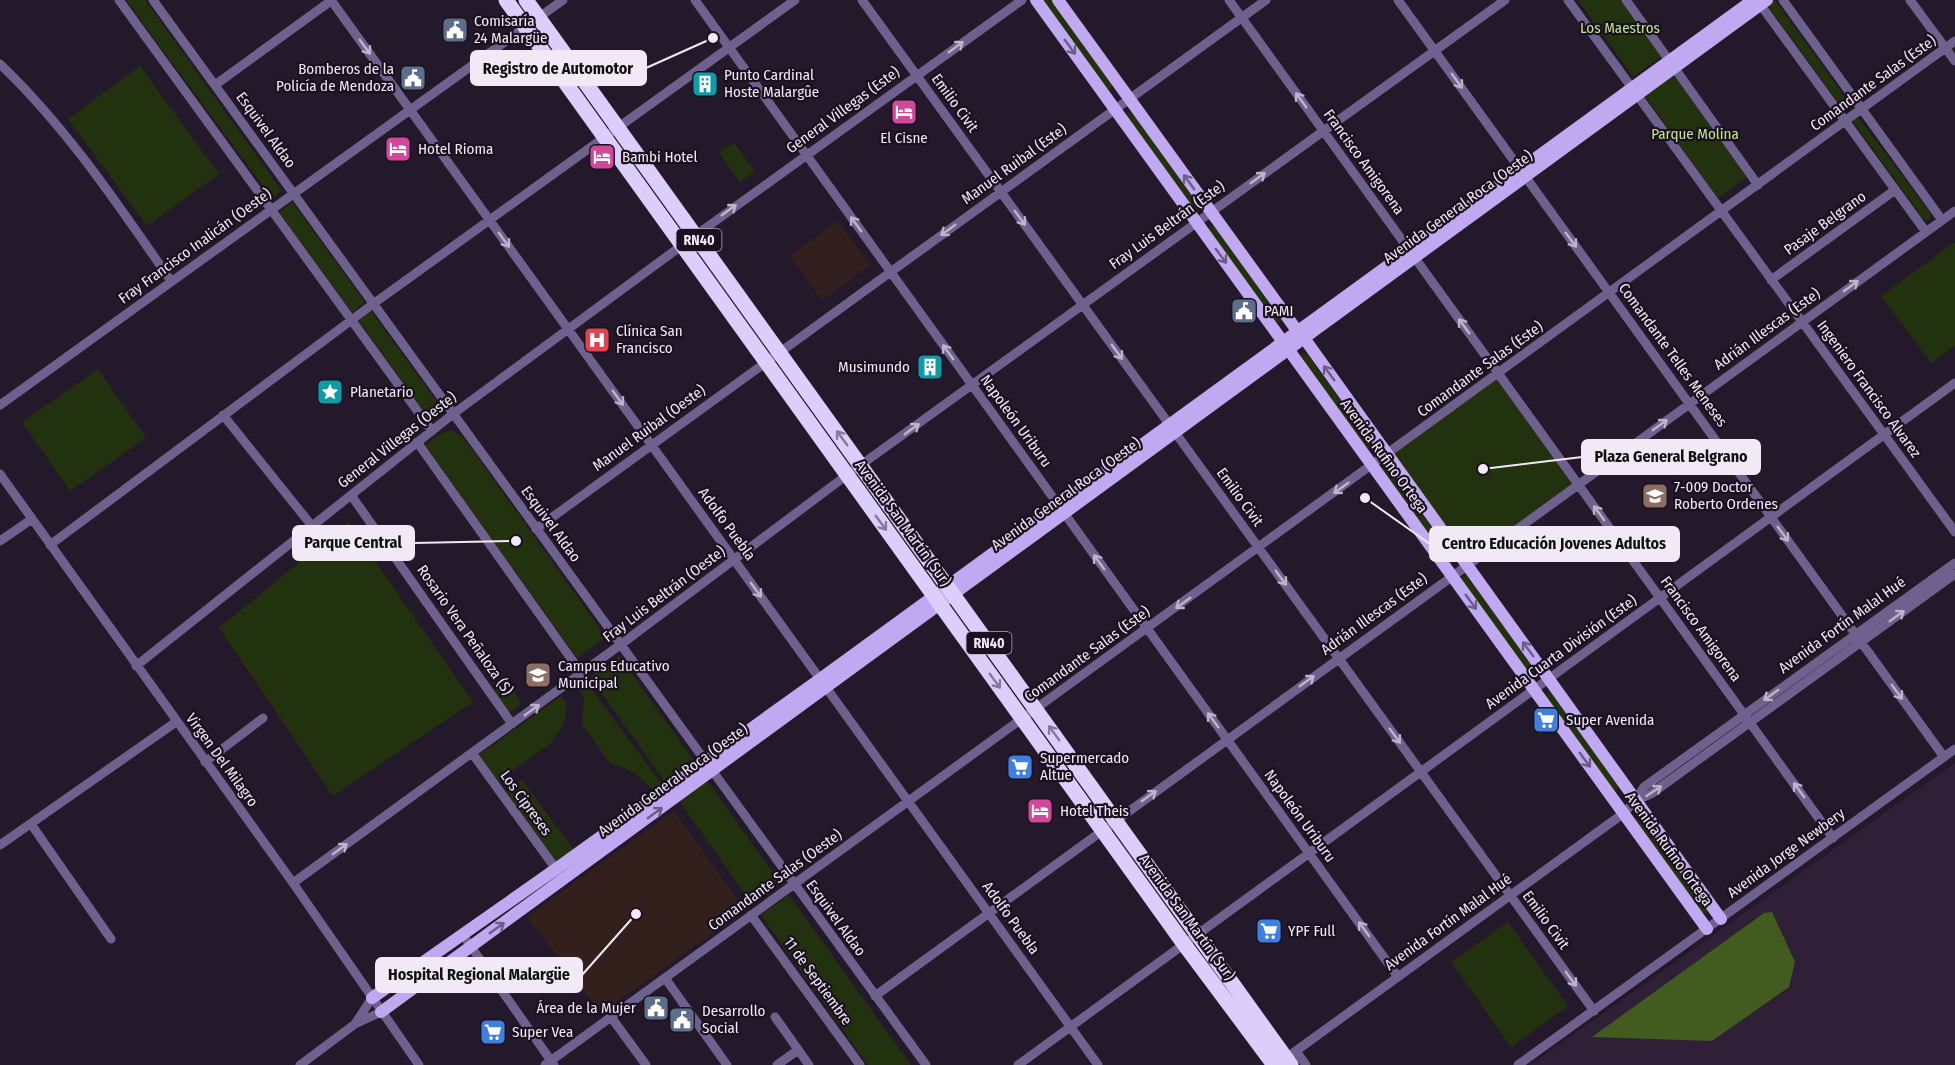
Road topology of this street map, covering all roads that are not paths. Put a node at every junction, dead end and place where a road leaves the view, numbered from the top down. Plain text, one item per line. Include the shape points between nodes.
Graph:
1 (119, 0) edge
2 (153, 0) edge
3 (332, 0) edge
4 (506, 0) edge
5 (526, 0) edge
6 (563, 0) edge
7 (695, 0) edge
8 (795, 0) edge
9 (862, 0) edge
10 (1022, 0) edge
11 (1036, 0) edge
12 (1058, 0) edge
13 (1229, 0) edge
14 (1266, 0) edge
15 (1398, 0) edge
16 (1505, 0) edge
17 (1568, 0) edge
18 (1626, 0) edge
19 (1783, 0) edge
20 (1910, 0) edge
21 (1760, 1) edge
22 (1242, 17) junction
23 (539, 18) junction
24 (525, 27) junction
25 (1955, 41) edge
26 (729, 48) junction
27 (1946, 48) junction
28 (1435, 51) junction
29 (1955, 61) edge
30 (0, 64) edge
31 (1672, 64) junction
32 (917, 75) junction
33 (215, 86) junction
34 (1635, 92) junction
35 (1129, 99) junction
36 (1115, 109) junction
37 (1862, 109) junction
38 (410, 110) junction
39 (1845, 121) junction
40 (619, 128) junction
41 (1324, 131) junction
42 (605, 138) junction
43 (806, 155) junction
44 (1523, 173) junction
45 (1758, 185) junction
46 (1895, 190) junction
47 (1001, 192) junction
48 (294, 194) junction
49 (272, 210) junction
50 (1721, 211) junction
51 (1955, 211) edge
52 (1211, 212) junction
53 (1942, 220) junction
54 (490, 221) junction
55 (1197, 223) junction
56 (1926, 232) junction
57 (696, 235) junction
58 (682, 245) junction
59 (1412, 254) junction
60 (890, 272) junction
61 (1771, 280) junction
62 (171, 281) junction
63 (1609, 293) junction
64 (373, 304) junction
65 (1083, 305) junction
66 (352, 320) junction
67 (1802, 322) junction
68 (568, 329) junction
69 (1301, 335) junction
70 (1286, 346) junction
71 (780, 352) junction
72 (766, 362) junction
73 (1498, 374) junction
74 (1955, 384) edge
75 (972, 385) junction
76 (1689, 404) junction
77 (0, 405) edge
78 (453, 414) junction
79 (223, 416) junction
80 (1172, 428) junction
81 (432, 430) junction
82 (1884, 435) junction
83 (417, 442) junction
84 (651, 445) junction
85 (1388, 454) junction
86 (861, 465) junction
87 (1372, 465) junction
88 (0, 474) edge
89 (847, 475) junction
90 (1578, 484) junction
91 (351, 495) junction
92 (1062, 510) junction
93 (1771, 517) junction
94 (32, 519) junction
95 (312, 526) junction
96 (536, 529) junction
97 (1955, 532) edge
98 (0, 541) edge
99 (50, 545) junction
100 (1259, 548) junction
101 (734, 560) junction
102 (1955, 563) edge
103 (1468, 565) junction
104 (1955, 574) edge
105 (1452, 576) junction
106 (951, 590) junction
107 (1660, 598) junction
108 (937, 601) junction
109 (1147, 629) junction
110 (1858, 638) junction
111 (620, 645) junction
112 (1339, 658) junction
113 (136, 666) junction
114 (582, 674) junction
115 (1549, 678) junction
116 (823, 683) junction
117 (1534, 690) junction
118 (1036, 709) junction
119 (263, 718) dead end
120 (1747, 719) junction
121 (1023, 720) junction
122 (176, 722) junction
123 (512, 724) junction
124 (1227, 739) junction
125 (1955, 749) edge
126 (472, 753) junction
127 (1944, 757) junction
128 (206, 762) junction
129 (708, 766) junction
130 (1421, 772) junction
131 (1635, 801) junction
132 (909, 802) junction
133 (1624, 813) junction
134 (1116, 820) junction
135 (31, 824) junction
136 (1102, 830) junction
137 (1833, 838) junction
138 (0, 845) edge
139 (1309, 854) junction
140 (556, 869) junction
141 (293, 883) junction
142 (794, 885) junction
143 (1510, 896) junction
144 (988, 913) junction
145 (752, 915) junction
146 (1721, 919) junction
147 (1707, 929) junction
148 (462, 934) junction
149 (1198, 934) junction
150 (111, 939) dead end
151 (1184, 944) junction
152 (471, 947) junction
153 (1398, 977) junction
154 (665, 978) junction
155 (875, 996) junction
156 (372, 998) junction
157 (1594, 1011) junction
158 (381, 1012) junction
159 (611, 1017) junction
160 (775, 1017) dead end
161 (355, 1024) junction
162 (1071, 1027) junction
163 (798, 1050) junction
164 (312, 1056) junction
165 (1285, 1061) edge
166 (550, 1063) edge
167 (300, 1065) edge
168 (318, 1065) edge
169 (419, 1065) edge
170 (646, 1065) edge
171 (727, 1065) edge
172 (777, 1065) edge
173 (809, 1065) edge
174 (860, 1065) edge
175 (926, 1065) edge
176 (1018, 1065) edge
177 (1098, 1065) edge
178 (1306, 1065) edge
179 (1518, 1065) edge

1 - 49 street
2 - 33 street, Esquivel Aldao
3 - 33 street
3 -> 38 street, Adolfo Puebla
4 - 24 highway, Avenida San Martín (Sur) / RN40
5 - 23 highway, Avenida San Martín (Sur) / RN40
6 - 23 street, Fray Francisco Inalicán (Oeste)
7 - 26 street, Napoleón Uriburu
8 - 26 street
9 - 32 street, Emilio Civit
32 -> 10 street, General Villegas (Este)
11 -> 36 main road, Avenida Rufino Ortega
12 - 35 main road, Avenida Rufino Ortega
13 - 22 street, Francisco Amigorena
14 - 22 street, Manuel Ruibal (Este)
15 - 28 street, Comandante Telles Meneses
16 - 28 street, Fray Luis Beltrán (Este)
17 - 34 street, Ingeniero Francisco Alvarez
18 - 31 street
19 - 37 street
20 - 27 street
21 - 31 main road, Avenida General Roca (Oeste)
21 - 39 street
22 - 35 street, Manuel Ruibal (Este)
41 -> 22 street, Francisco Amigorena
23 - 24 street, Fray Francisco Inalicán (Oeste)
23 - 40 highway, Avenida San Martín (Sur) / RN40
24 - 38 street, Fray Francisco Inalicán (Oeste)
24 - 42 highway, Avenida San Martín (Sur) / RN40
25 - 27 street, Comandante Salas (Este)
26 - 40 street
26 - 43 street, Napoleón Uriburu
27 - 29 street
27 - 37 street, Comandante Salas (Este)
28 - 41 street, Fray Luis Beltrán (Este)
28 -> 44 street, Comandante Telles Meneses
30 - 62 street via 101,180
31 - 34 main road, Avenida General Roca (Oeste)
31 - 45 street
32 - 43 street, General Villegas (Este)
32 - 47 street, Emilio Civit
33 - 48 street, Esquivel Aldao
34 - 44 main road, Avenida General Roca (Oeste)
34 - 50 street, Ingeniero Francisco Alvarez
35 - 36 street, Manuel Ruibal (Este)
52 -> 35 main road, Avenida Rufino Ortega
36 - 47 street, Manuel Ruibal (Este)
36 - 55 main road, Avenida Rufino Ortega
37 - 39 street, Comandante Salas (Este)
37 - 53 street
38 - 48 street, Fray Francisco Inalicán (Oeste)
38 - 54 street, Adolfo Puebla
39 - 45 street, Comandante Salas (Este)
39 - 46 street
40 - 42 street
40 - 57 highway, Avenida San Martín (Sur) / RN40
52 -> 41 street, Fray Luis Beltrán (Este)
41 - 59 street, Francisco Amigorena
42 - 54 street
42 - 58 highway, Avenida San Martín (Sur) / RN40
57 -> 43 street, General Villegas (Este)
60 -> 43 street, Napoleón Uriburu
44 - 59 main road, Avenida General Roca (Oeste)
44 -> 63 street, Comandante Telles Meneses
45 - 50 street, Comandante Salas (Este)
46 - 56 street
46 - 61 street, Pasaje Belgrano
47 -> 60 street, Manuel Ruibal (Este)
47 -> 65 street, Emilio Civit
48 - 49 street, Fray Francisco Inalicán (Oeste)
48 - 64 street, Esquivel Aldao
49 - 62 street, Fray Francisco Inalicán (Oeste)
49 - 66 street
50 - 61 street, Ingeniero Francisco Alvarez
50 - 63 street, Comandante Salas (Este)
51 - 53 street, Adrián Illescas (Este)
52 - 55 street, Fray Luis Beltrán (Este)
52 - 69 main road, Avenida Rufino Ortega
53 - 56 street, Adrián Illescas (Este)
54 - 64 street
54 -> 68 street, Adolfo Puebla
55 - 65 street, Fray Luis Beltrán (Este)
55 -> 70 main road, Avenida Rufino Ortega
67 -> 56 street, Adrián Illescas (Este)
57 - 58 street, General Villegas (Este)
57 - 71 highway, Avenida San Martín (Sur) / RN40
58 - 68 street, General Villegas (Oeste)
58 - 72 highway, Avenida San Martín (Sur) / RN40
59 - 69 main road, Avenida General Roca (Oeste)
73 -> 59 street, Francisco Amigorena
60 - 71 street, Manuel Ruibal (Este)
75 -> 60 street, Napoleón Uriburu
61 - 67 street, Ingeniero Francisco Alvarez
62 - 77 street, Fray Francisco Inalicán (Oeste)
63 - 73 street, Comandante Salas (Este)
63 - 76 street, Comandante Telles Meneses
64 - 66 street
64 - 78 street, Esquivel Aldao
65 - 75 street, Fray Luis Beltrán (Este)
65 -> 80 street, Emilio Civit
66 - 79 street
66 - 81 street
67 - 76 street, Adrián Illescas (Este)
67 - 82 street, Ingeniero Francisco Alvarez
68 - 78 street, General Villegas (Oeste)
68 -> 84 street, Adolfo Puebla
69 - 70 main road, Avenida General Roca (Oeste)
85 -> 69 main road, Avenida Rufino Ortega
70 - 80 main road, Avenida General Roca (Oeste)
70 - 87 main road, Avenida Rufino Ortega
71 - 72 street, Manuel Ruibal (Oeste)
86 -> 71 highway, Avenida San Martín (Sur) / RN40
72 - 84 street, Manuel Ruibal (Oeste)
72 - 89 highway, Avenida San Martín (Sur) / RN40
73 - 85 street, Comandante Salas (Este)
73 - 90 street, Francisco Amigorena
74 - 82 street, Avenida Cuarta División (Este)
86 -> 75 street, Fray Luis Beltrán (Este)
75 - 92 street, Napoleón Uriburu
90 -> 76 street, Adrián Illescas (Este)
76 - 93 street, Comandante Telles Meneses
78 - 81 street, General Villegas (Oeste)
78 - 96 street, Esquivel Aldao
79 - 95 street
79 - 99 street
80 - 92 main road, Avenida General Roca (Oeste)
80 - 100 street, Emilio Civit
81 - 83 street, General Villegas (Oeste)
82 - 93 street, Avenida Cuarta División (Este)
82 - 97 street, Ingeniero Francisco Alvarez
83 - 91 street, General Villegas (Oeste)
83 - 114 street
84 - 96 street, Manuel Ruibal (Oeste)
84 - 101 street, Adolfo Puebla
85 - 87 street, Comandante Salas (Este)
85 - 103 main road, Avenida Rufino Ortega
86 - 89 street, Fray Luis Beltrán (Este)
86 - 106 highway, Avenida San Martín (Sur) / RN40
87 -> 100 street, Comandante Salas (Este)
87 - 105 main road, Avenida Rufino Ortega
88 - 94 street, Virgen Del Milagro
89 - 101 street, Fray Luis Beltrán (Oeste)
89 -> 108 highway, Avenida San Martín (Sur) / RN40
90 - 103 street, Adrián Illescas (Este)
107 -> 90 street, Francisco Amigorena
91 - 95 street, General Villegas (Oeste)
91 - 123 street, Rosario Vera Peñaloza (S)
92 - 106 main road, Avenida General Roca (Oeste)
109 -> 92 street, Napoleón Uriburu
93 - 107 street, Avenida Cuarta División (Este)
93 -> 110 street, Comandante Telles Meneses
94 - 98 street
94 - 99 street, Virgen Del Milagro
95 - 113 street, General Villegas (Oeste)
96 - 111 street, Esquivel Aldao
99 - 113 street, Virgen Del Milagro
100 -> 109 street, Comandante Salas (Este)
100 -> 112 street, Emilio Civit
101 - 111 street, Fray Luis Beltrán (Oeste)
101 -> 116 street, Adolfo Puebla
102 - 110 street, Avenida Fortín Malal Hué
103 - 105 street, Adrián Illescas (Este)
115 -> 103 main road, Avenida Rufino Ortega
110 -> 104 street, Avenida Fortín Malal Hué
105 - 112 street, Adrián Illescas (Este)
105 -> 117 main road, Avenida Rufino Ortega
106 - 108 main road, Avenida General Roca (Oeste)
106 - 118 highway, Avenida San Martín (Sur) / RN40
107 - 115 street, Avenida Cuarta División (Este)
107 - 120 street, Francisco Amigorena
108 - 116 main road, Avenida General Roca (Oeste)
108 -> 121 highway, Avenida San Martín (Sur) / RN40
109 - 118 street, Comandante Salas (Este)
124 -> 109 street, Napoleón Uriburu
110 - 120 street, Avenida Fortín Malal Hué
110 -> 127 street, Comandante Telles Meneses
111 - 114 street, Fray Luis Beltrán (Oeste)
111 - 129 street, Esquivel Aldao
124 -> 112 street, Adrián Illescas (Este)
112 -> 130 street, Emilio Civit
113 - 122 street, Virgen Del Milagro
123 -> 114 street, Fray Luis Beltrán (Oeste)
115 - 117 street, Avenida Cuarta División (Este)
115 - 131 main road, Avenida Rufino Ortega
116 - 129 main road, Avenida General Roca (Oeste)
116 - 132 street, Adolfo Puebla
117 - 130 street, Avenida Cuarta División (Este)
117 -> 133 main road, Avenida Rufino Ortega
118 - 121 street, Comandante Salas (Este)
134 -> 118 highway, Avenida San Martín (Sur) / RN40
119 - 128 street
120 - 131 street, Avenida Fortín Malal Hué via 1644,787
137 -> 120 street, Francisco Amigorena
121 - 132 street, Comandante Salas (Oeste)
121 - 136 highway, Avenida San Martín (Sur) / RN40
122 - 128 street, Virgen Del Milagro
122 - 135 street
123 - 126 street, Fray Luis Beltrán (Oeste)
134 -> 124 street, Adrián Illescas (Este)
124 - 139 street, Napoleón Uriburu
125 - 127 street, Avenida Jorge Newbery
126 - 140 street, Los Cipreses
141 -> 126 street, Fray Luis Beltrán (Oeste)
127 - 137 street, Avenida Jorge Newbery
128 - 141 street, Virgen Del Milagro
129 - 140 main road, Avenida General Roca (Oeste)
129 - 142 street, Esquivel Aldao
152 -> 129 main road, Avenida General Roca (Oeste)
130 - 139 street, Avenida Cuarta División (Este)
130 - 143 street, Emilio Civit
131 - 133 street, Avenida Fortín Malal Hué
131 - 146 main road, Avenida Rufino Ortega
132 - 142 street, Comandante Salas (Oeste)
132 - 144 street, Adolfo Puebla
133 - 143 street, Avenida Fortín Malal Hué
133 - 147 main road, Avenida Rufino Ortega
134 - 136 street, Adrián Illescas (Este)
134 - 149 highway, Avenida San Martín (Sur) / RN40
135 - 138 street
135 - 150 street
136 - 144 street, Adrián Illescas (Este)
136 - 151 highway, Avenida San Martín (Sur) / RN40
137 - 146 street, Avenida Jorge Newbery
139 - 149 street, Avenida Cuarta División (Este)
153 -> 139 street, Napoleón Uriburu
140 - 148 main road, Avenida General Roca (Oeste)
141 - 156 street, Virgen Del Milagro
142 - 145 street, Comandante Salas (Oeste)
142 - 155 street, Esquivel Aldao
143 - 153 street, Avenida Fortín Malal Hué
143 -> 157 street, Emilio Civit
144 - 155 street, Adrián Illescas (Este)
144 - 162 street, Adolfo Puebla
145 - 154 street, Comandante Salas (Oeste)
145 - 174 street, 11 de Septiembre
146 - 147 street, Avenida Jorge Newbery
147 - 157 street, Avenida Jorge Newbery
148 - 152 street
148 - 156 main road, Avenida General Roca (Oeste)
149 - 151 street, Avenida Cuarta División (Este)
149 - 165 highway, Avenida San Martín (Sur) / RN40
151 - 162 street, Avenida Cuarta División (Este)
151 - 165 highway, Avenida San Martín (Sur) / RN40
152 - 158 main road, Avenida General Roca (Oeste)
152 - 166 street
153 - 165 street, Avenida Fortín Malal Hué
154 - 159 street, Comandante Salas (Oeste)
154 - 171 street
155 - 175 street, Esquivel Aldao
156 - 158 street, Virgen Del Milagro
156 - 161 street
157 - 179 street, Avenida Jorge Newbery
158 - 161 street
158 - 169 street, Virgen Del Milagro
159 - 166 street, Comandante Salas (Oeste)
159 - 170 street
160 - 163 street
161 - 164 street
162 - 176 street, Avenida Cuarta División (Este)
162 - 177 street, Adolfo Puebla
163 - 172 street
163 - 173 street
164 - 167 street
164 - 168 street
165 - 178 street

